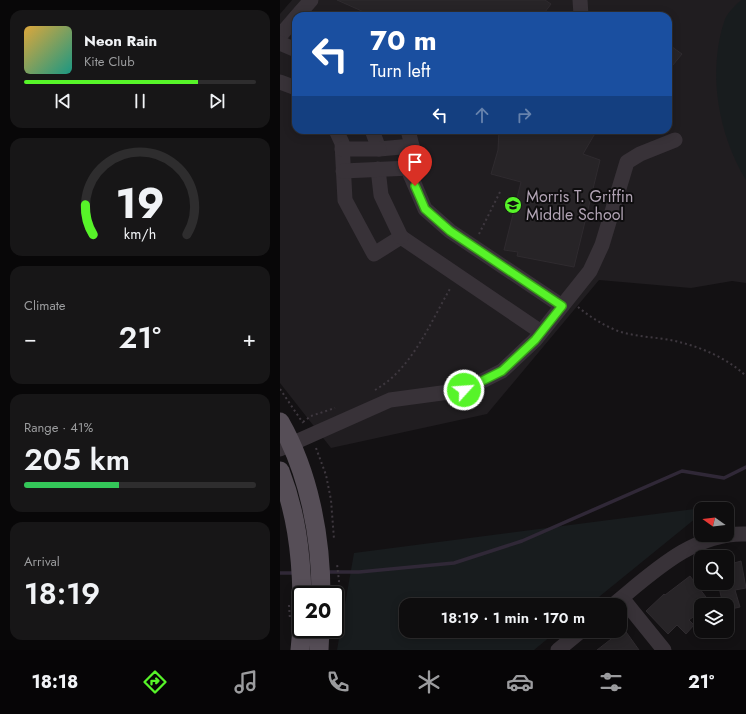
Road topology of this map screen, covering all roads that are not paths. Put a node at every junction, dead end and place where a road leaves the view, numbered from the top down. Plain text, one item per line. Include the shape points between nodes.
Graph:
1 (311, 0) edge
2 (580, 0) edge
3 (303, 12) edge
4 (582, 12) edge
5 (292, 24) edge
6 (280, 36) edge
7 (280, 43) edge
8 (292, 48) edge
9 (280, 82) edge
10 (292, 86) edge
11 (338, 134) edge
12 (373, 134) edge
13 (409, 134) edge
14 (675, 140) dead end
15 (412, 146) junction
16 (342, 149) junction
17 (379, 149) junction
18 (410, 168) junction
19 (378, 169) junction
20 (343, 171) junction
21 (400, 237) junction
22 (565, 302) junction
23 (541, 332) junction
24 (280, 422) edge
25 (286, 446) edge
26 (280, 471) edge
27 (746, 534) edge
28 (302, 586) edge
29 (321, 586) edge
30 (622, 598) edge
31 (627, 611) edge
32 (301, 638) edge
33 (320, 638) edge
34 (573, 638) edge
35 (300, 650) edge
36 (319, 650) edge
37 (559, 650) edge
38 (664, 650) edge

1 - 3 street
2 - 4 street
5 - 6 street
7 - 8 street
9 - 10 street
11 - 16 street
12 - 17 street
13 - 15 street
14 - 22 street via 626,162 602,245 590,271
15 - 17 street
15 - 18 street
16 - 17 street
16 - 20 street
18 - 19 street
18 - 22 street via 410,174 425,209 450,231
19 - 20 street
19 - 21 street via 380,195
20 - 21 street via 345,200 374,254
21 - 23 street
22 - 23 street
23 - 25 street via 502,371 464,390 390,400
24 - 25 main road
25 - 29 main road via 313,511 321,563
26 - 28 main road via 299,537
27 - 30 street via 716,538 681,551
31 - 38 street
32 - 35 main road
33 - 36 main road
34 - 37 street

